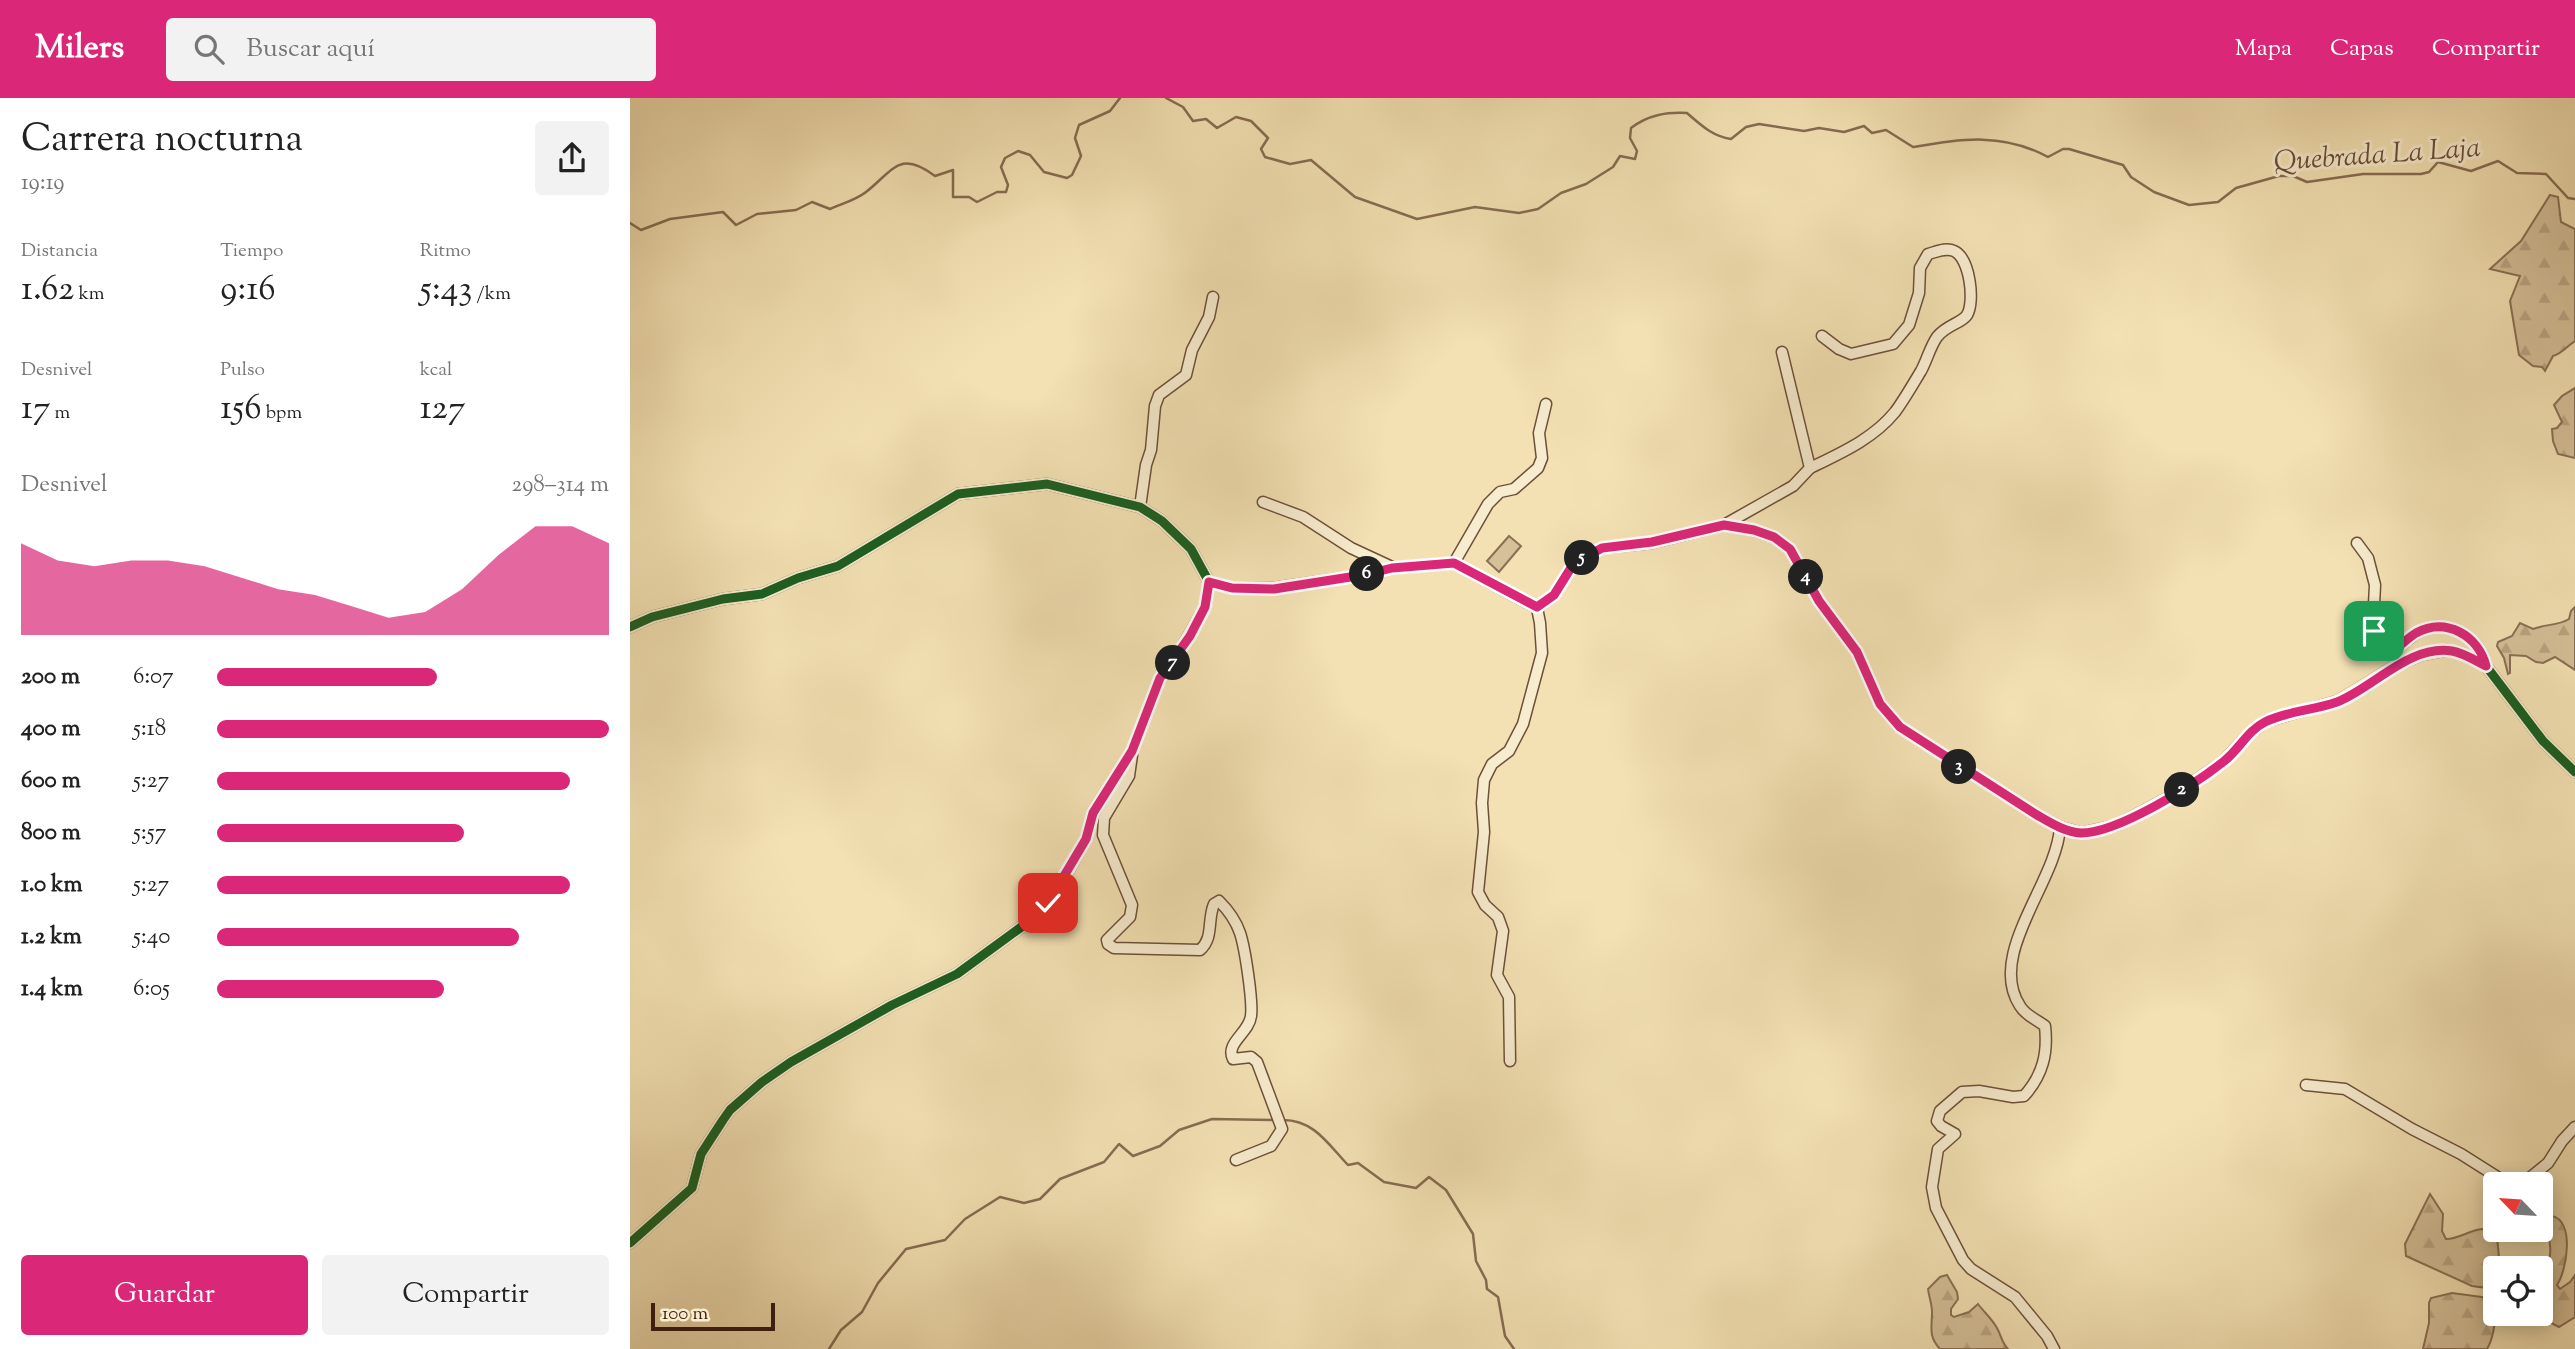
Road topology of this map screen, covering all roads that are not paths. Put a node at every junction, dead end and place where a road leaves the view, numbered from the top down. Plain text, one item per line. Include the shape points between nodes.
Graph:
1 (1213, 297) dead end
2 (1822, 336) dead end
3 (1782, 352) dead end
4 (1546, 404) dead end
5 (1810, 468) junction
6 (1264, 502) dead end
7 (1140, 507) junction
8 (1724, 525) junction
9 (2357, 543) dead end
10 (1454, 563) junction
11 (1392, 568) junction
12 (1209, 582) junction
13 (1537, 607) junction
14 (630, 627) edge
15 (2486, 666) junction
16 (1132, 751) junction
17 (2575, 772) edge
18 (2060, 827) junction
19 (1510, 1061) dead end
20 (2306, 1085) dead end
21 (2575, 1127) edge
22 (1236, 1160) dead end
23 (2489, 1172) edge
24 (2539, 1172) edge
25 (630, 1243) edge
26 (2054, 1349) edge

1 - 7 street via 1186,374 1159,395 1155,406
2 - 5 street via 1851,354 1893,344 1909,325 1919,293 1920,268 1928,254 1954,251 1963,259 1970,282 1968,315 1944,328 1934,341 1894,413 1858,446
3 - 5 street
4 - 10 street via 1538,468 1488,504
5 - 8 street via 1793,486
6 - 11 street via 1303,517
7 - 12 street via 1191,550
7 - 14 street via 1047,484 958,494 838,566 762,594 711,601
8 - 13 street via 1602,548 1574,563 1554,595
8 - 18 street via 1774,537 1790,549 1819,601 1857,652 1880,704 1900,727
9 - 15 street via 2368,558 2375,585 2373,624 2381,649 2393,650 2427,629 2455,629 2476,643
10 - 11 street
10 - 13 street
11 - 12 street via 1274,589 1232,588
12 - 16 street via 1205,607 1160,678
13 - 19 street via 1542,653 1523,724 1509,751 1492,764 1484,780 1482,803 1478,892 1503,931 1496,975 1509,997
15 - 17 street via 2543,741
15 - 18 street via 2447,650 2413,657 2338,701 2266,721 2223,762 2117,825 2081,833
16 - 22 street via 1129,776 1104,818 1103,835 1132,905 1130,917 1108,936 1108,944 1114,948 1200,950 1209,937 1214,904 1219,901 1228,910 1240,934 1251,1017 1230,1052 1233,1059 1251,1057 1257,1062 1282,1129 1271,1146
16 - 25 street via 1093,813 1086,839 1052,901 957,974 892,1005 762,1082 723,1120 701,1154 692,1188
18 - 26 street via 2059,844 2024,921 2012,966 2020,1007 2045,1026 2044,1065 2024,1096 1962,1092 1940,1111 1937,1121 1955,1134 1938,1149 1932,1187 1936,1208 1963,1260 2015,1297
20 - 23 street via 2345,1089
21 - 24 street

